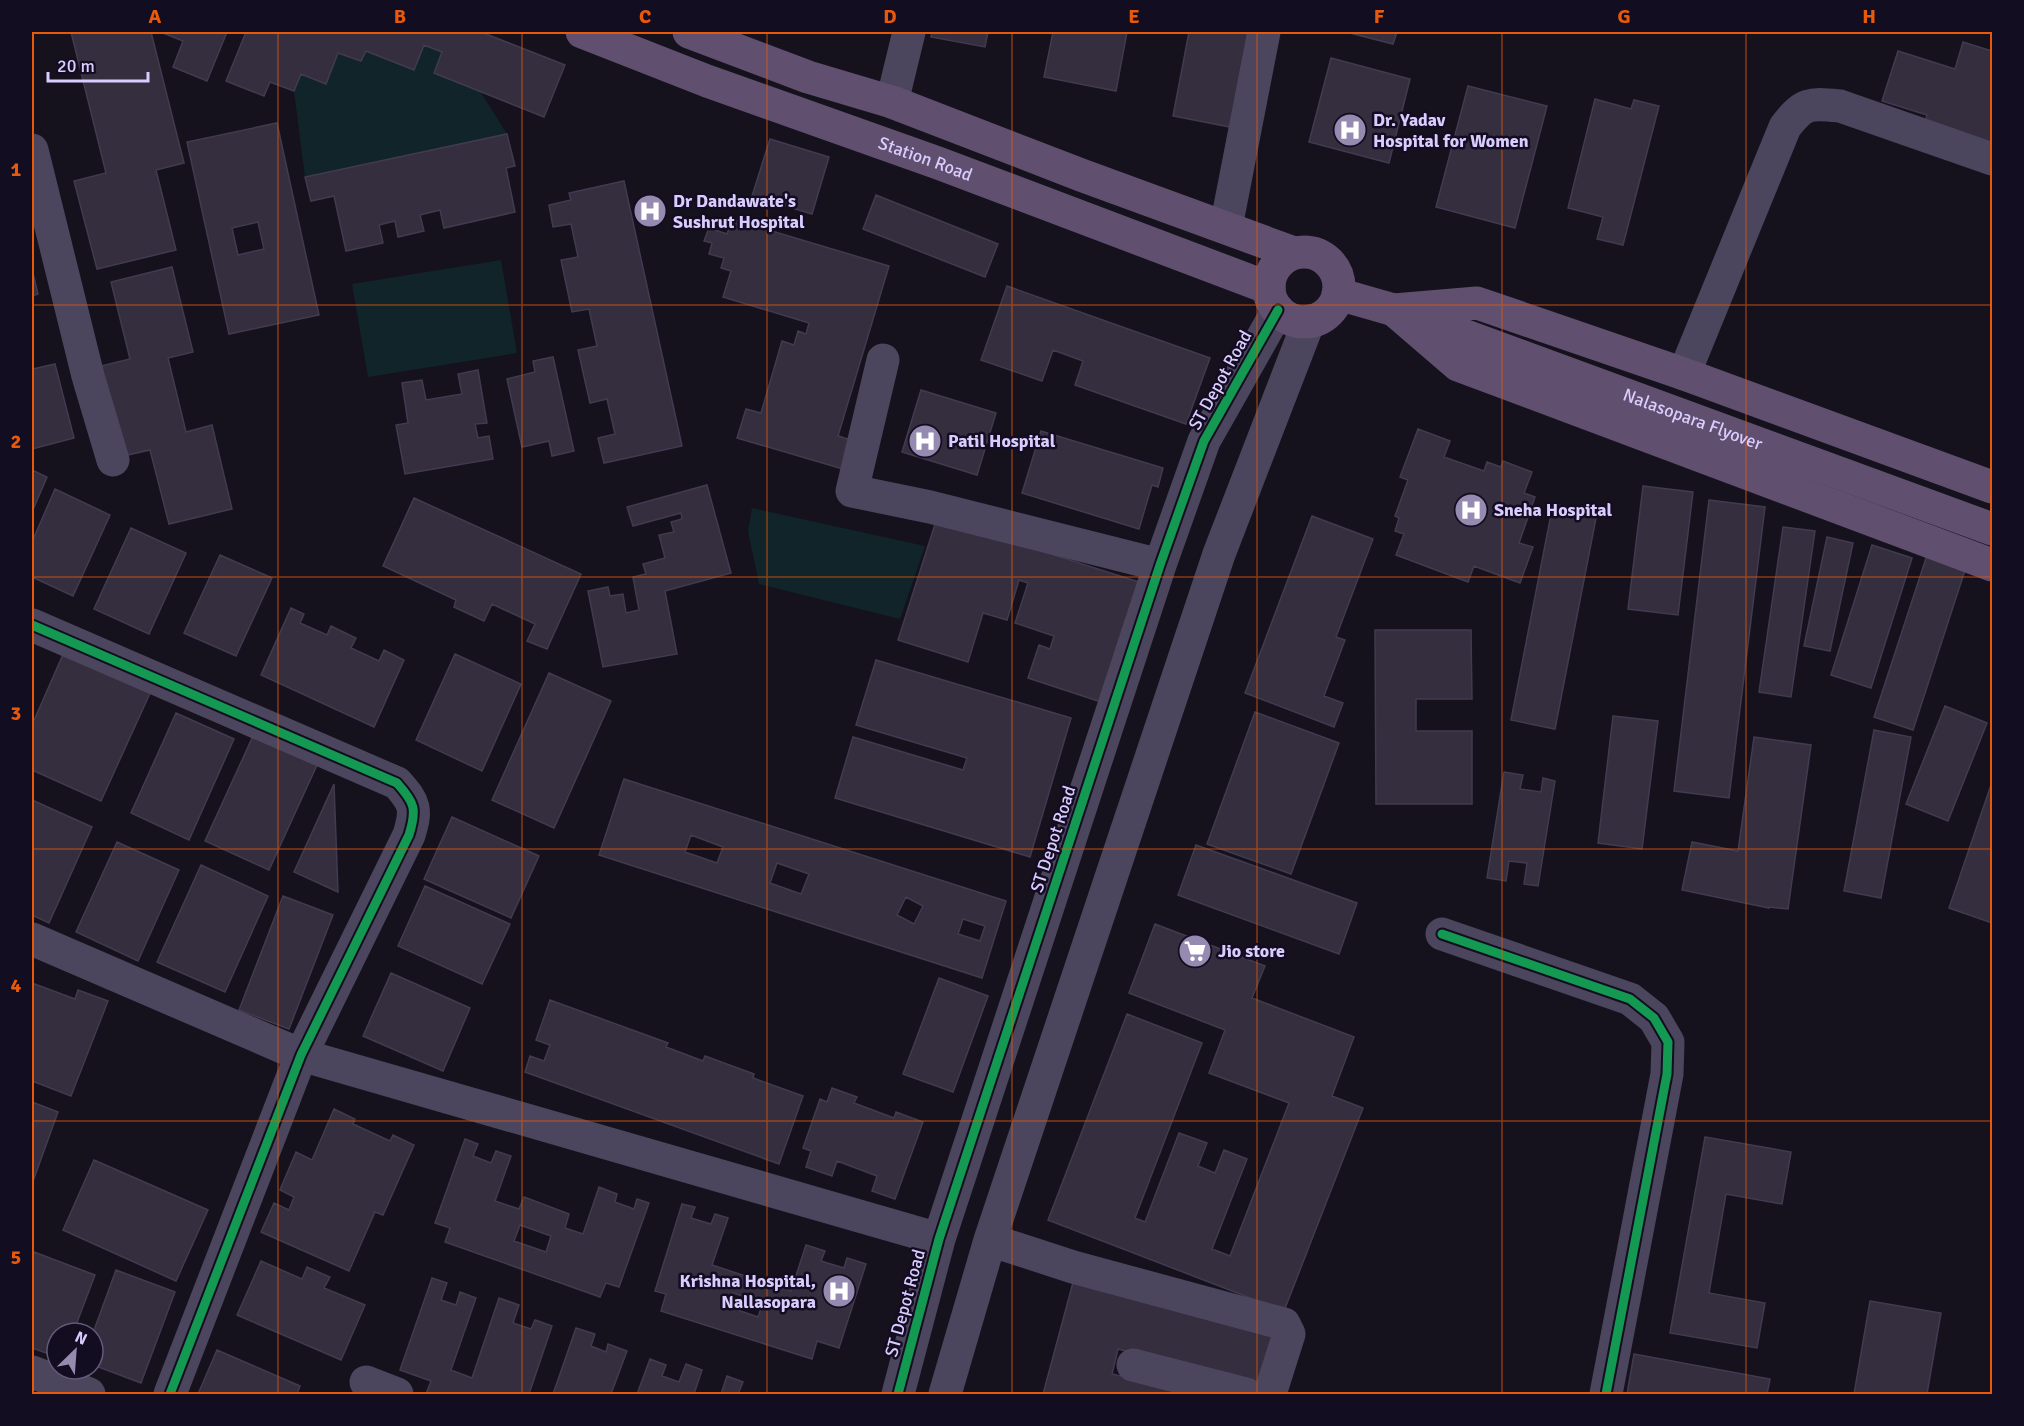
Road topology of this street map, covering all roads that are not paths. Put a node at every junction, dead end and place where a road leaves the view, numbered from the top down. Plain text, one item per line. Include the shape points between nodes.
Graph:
1 (582, 32) edge
2 (688, 32) edge
3 (909, 32) edge
4 (1264, 32) edge
5 (662, 46) edge
6 (892, 102) junction
7 (32, 150) edge
8 (1992, 159) edge
9 (1226, 227) junction
10 (1294, 253) junction
11 (1338, 294) junction
12 (1273, 299) junction
13 (1394, 310) junction
14 (1310, 321) junction
15 (884, 360) dead end
16 (1684, 374) junction
17 (113, 460) dead end
18 (1992, 487) edge
19 (1992, 529) edge
20 (1160, 565) junction
21 (1992, 565) edge
22 (32, 625) edge
23 (1442, 934) dead end
24 (32, 939) edge
25 (301, 1055) junction
26 (939, 1239) junction
27 (990, 1240) junction
28 (1133, 1365) dead end
29 (32, 1372) edge
30 (366, 1382) dead end
31 (89, 1395) edge
32 (170, 1395) edge
33 (397, 1395) edge
34 (898, 1395) edge
35 (945, 1395) edge
36 (1246, 1395) edge
37 (1270, 1395) edge
38 (1606, 1395) edge

1 - 5 main road, Station Road
2 - 6 main road via 808,77
3 - 6 street
4 - 9 street
5 - 12 main road, Station Road via 707,81 949,167
6 - 9 main road via 1081,176
7 - 17 street
8 - 16 street via 1840,106 1816,103 1798,110 1785,127
9 - 10 main road
10 - 11 main road via 1316,254 1326,259 1338,278
10 - 12 main road via 1275,266 1270,277
11 - 13 main road, Nalasopara Flyover
11 - 14 main road via 1330,310
12 - 14 main road via 1287,317
12 - 20 street, ST Depot Road via 1204,441
13 - 16 main road via 1477,303
13 - 19 main road, Nalasopara Flyover
13 - 21 main road via 1458,365
14 - 27 street via 1220,554
15 - 20 street via 852,491
16 - 18 main road
20 - 26 street, ST Depot Road
22 - 25 street via 396,783 410,797 414,817 409,835
23 - 38 street via 1630,999 1654,1018 1668,1042 1667,1074
24 - 25 street
25 - 26 street
25 - 32 street
26 - 34 street, ST Depot Road
27 - 35 street
27 - 37 street via 1073,1267 1284,1324 1289,1334
28 - 36 street
29 - 31 street
30 - 33 street

